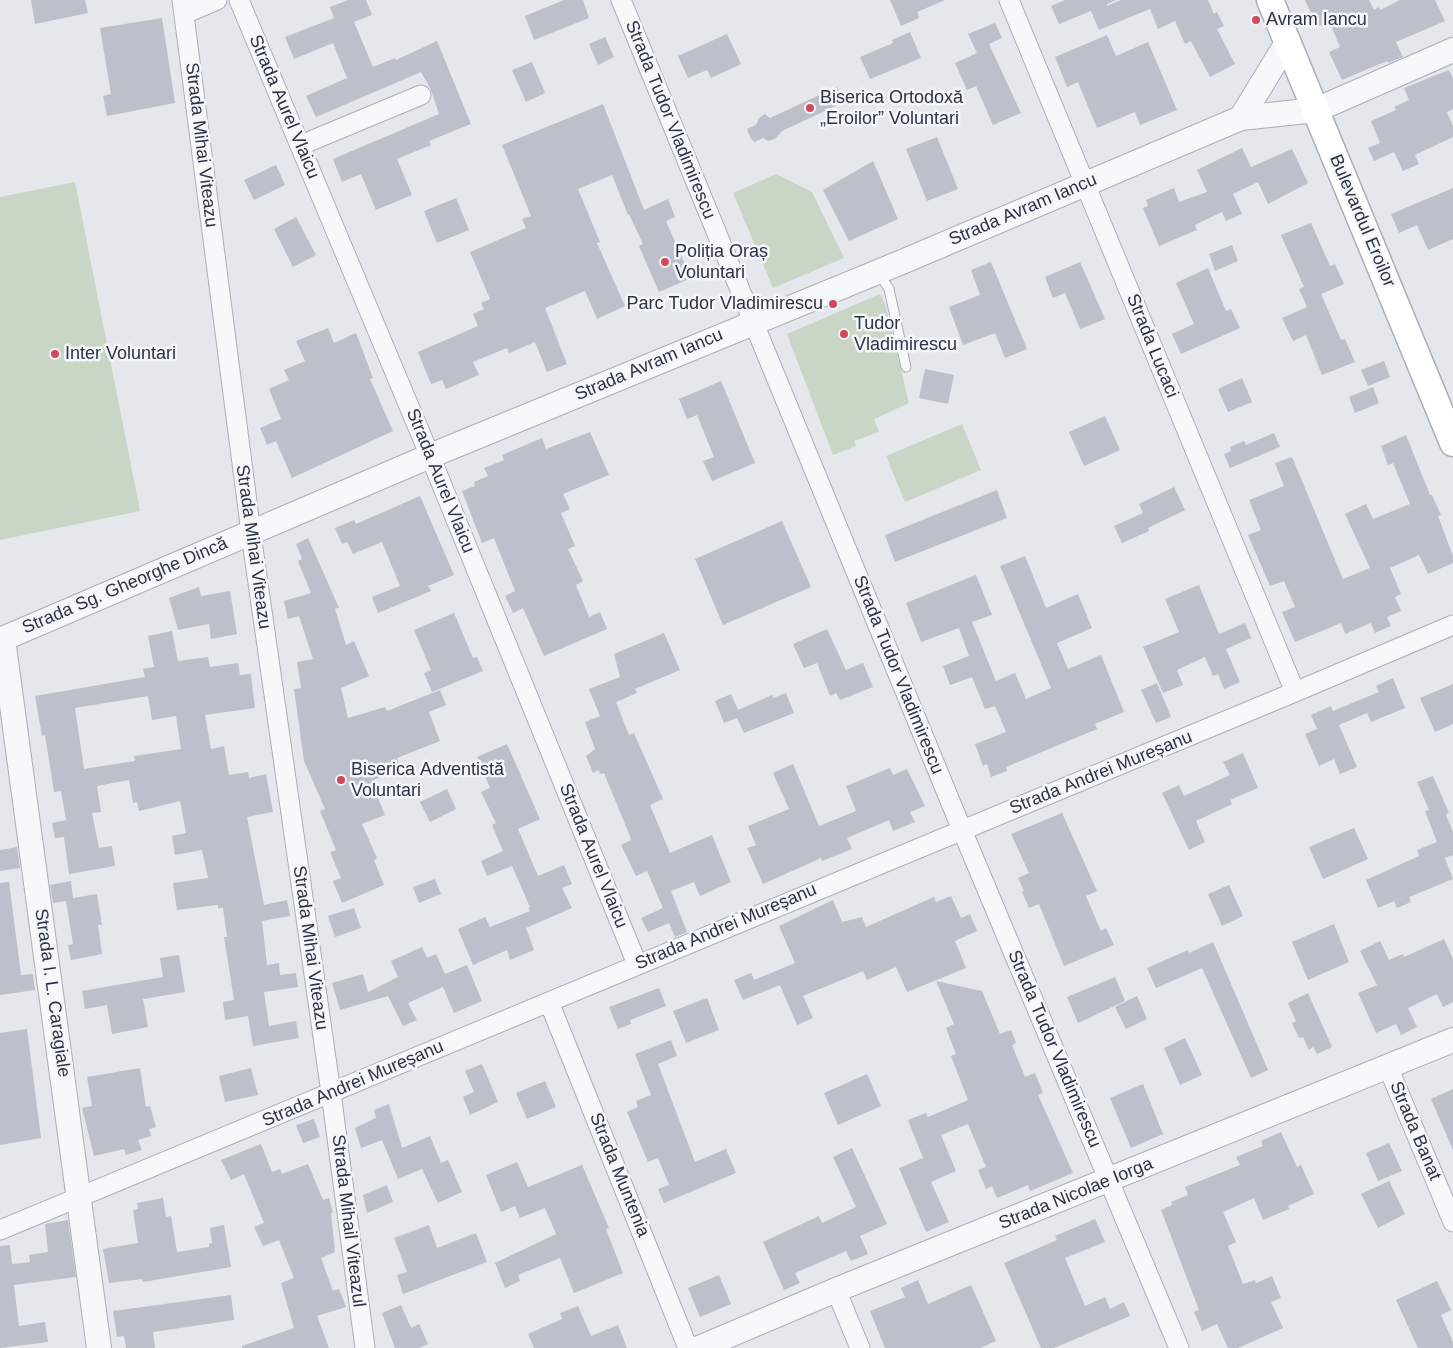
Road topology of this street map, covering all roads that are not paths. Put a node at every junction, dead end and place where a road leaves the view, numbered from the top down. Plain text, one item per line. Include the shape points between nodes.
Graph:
1 (217, 0) edge
2 (239, 0) edge
3 (621, 0) edge
4 (1009, 0) edge
5 (1270, 0) edge
6 (183, 7) edge
7 (1288, 41) junction
8 (1453, 50) edge
9 (421, 95) dead end
10 (1316, 110) junction
11 (1241, 118) junction
12 (301, 145) junction
13 (1085, 184) junction
14 (877, 271) junction
15 (752, 322) junction
16 (906, 367) dead end
17 (1453, 443) edge
18 (430, 456) junction
19 (251, 533) junction
20 (1453, 624) edge
21 (2, 640) edge
22 (1295, 692) junction
23 (962, 830) junction
24 (637, 964) junction
25 (549, 1002) junction
26 (1453, 1040) edge
27 (1388, 1067) junction
28 (331, 1093) junction
29 (1109, 1181) junction
30 (80, 1198) junction
31 (1453, 1222) edge
32 (0, 1230) edge
33 (836, 1290) junction
34 (99, 1348) edge
35 (364, 1348) edge
36 (688, 1348) edge
37 (699, 1348) edge
38 (860, 1348) edge
39 (1180, 1348) edge

1 - 6 street
2 - 12 street, Strada Aurel Vlaicu
3 - 15 street, Strada Tudor Vladimirescu
4 - 13 street, Strada Lucaci
5 - 7 main road, Bulevardul Eroilor
6 - 19 street, Strada Mihai Viteazu
7 - 10 main road, Bulevardul Eroilor
7 - 11 street
8 - 10 street, Strada Avram Iancu
9 - 12 street
10 - 11 street, Strada Avram Iancu
10 - 17 main road, Bulevardul Eroilor
11 - 13 street, Strada Avram Iancu
12 - 18 street, Strada Aurel Vlaicu
13 - 14 street, Strada Avram Iancu
13 - 22 street, Strada Lucaci
14 - 15 street, Strada Avram Iancu
14 - 16 lane via 889,289
15 - 18 street, Strada Avram Iancu
15 - 23 street, Strada Tudor Vladimirescu
18 - 19 street, Strada Avram Iancu
18 - 24 street, Strada Aurel Vlaicu
19 - 21 street, Strada Sg. Gheorghe Dincă
19 - 28 street, Strada Mihai Viteazu
20 - 22 street, Strada Andrei Mureșanu
21 - 30 street, Strada I. L. Caragiale
22 - 23 street, Strada Andrei Mureșanu
23 - 24 street, Strada Andrei Mureșanu
23 - 29 street, Strada Tudor Vladimirescu
24 - 25 street, Strada Andrei Mureșanu
25 - 28 street, Strada Andrei Mureșanu
25 - 36 street, Strada Muntenia
26 - 27 street, Strada Nicolae Iorga
27 - 29 street, Strada Nicolae Iorga
27 - 31 street, Strada Banat
28 - 30 street, Strada Andrei Mureșanu
28 - 35 street, Strada Mihail Viteazul
29 - 33 street, Strada Nicolae Iorga
29 - 39 street, Strada Tudor Vladimirescu
30 - 32 street, Strada Andrei Mureșanu
30 - 34 street, Strada I. L. Caragiale
33 - 37 street, Strada Nicolae Iorga
33 - 38 street

